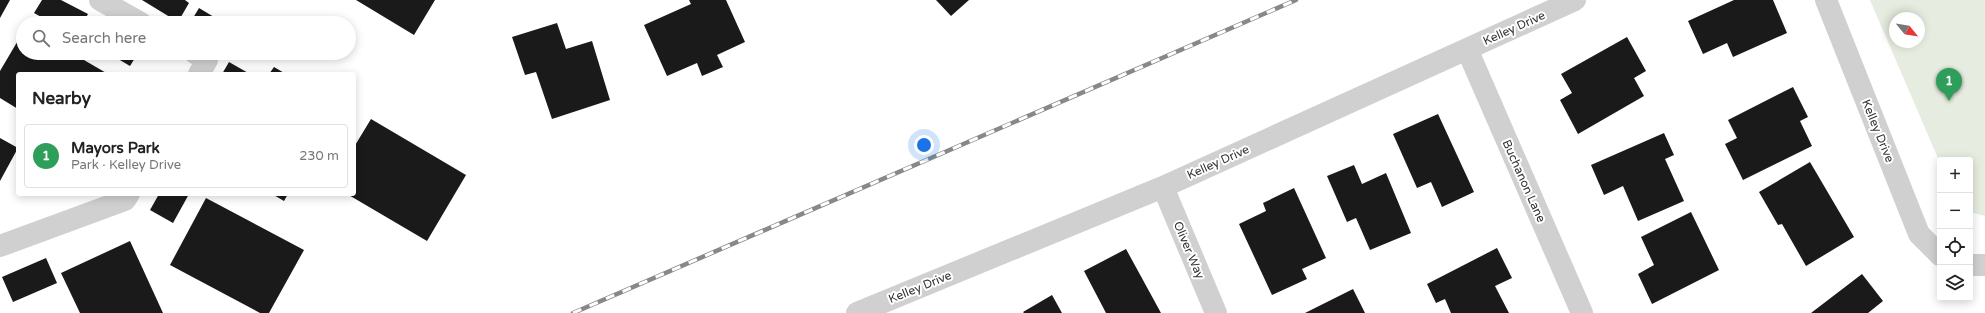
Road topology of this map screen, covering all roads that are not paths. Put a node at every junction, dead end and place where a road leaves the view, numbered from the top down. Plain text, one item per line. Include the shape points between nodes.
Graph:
1 (100, 0) edge
2 (1575, 0) edge
3 (1826, 0) edge
4 (129, 16) edge
5 (1467, 49) junction
6 (207, 60) edge
7 (199, 72) edge
8 (1163, 187) junction
9 (128, 196) edge
10 (0, 246) edge
11 (1937, 252) edge
12 (1985, 264) edge
13 (1973, 265) edge
14 (857, 313) edge
15 (1216, 313) edge
16 (1582, 313) edge

1 - 4 street
2 - 5 street, Kelley Drive
3 - 11 street, Kelley Drive via 1919,234
5 - 8 street, Kelley Drive
5 - 16 street, Buchanon Lane
6 - 7 street
8 - 14 street, Kelley Drive
8 - 15 street, Oliver Way
9 - 10 street via 126,200
12 - 13 street

